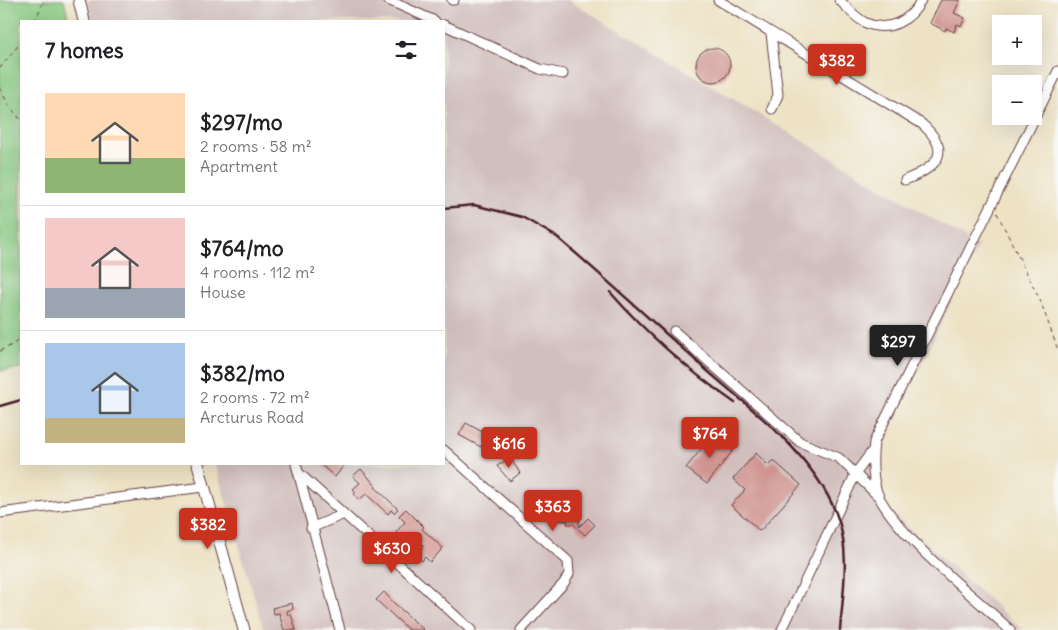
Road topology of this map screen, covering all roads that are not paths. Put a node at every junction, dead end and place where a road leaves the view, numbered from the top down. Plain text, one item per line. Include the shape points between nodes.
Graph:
1 (79, 0) edge
2 (388, 0) edge
3 (718, 0) edge
4 (839, 0) edge
5 (922, 0) edge
6 (84, 20) edge
7 (433, 20) edge
8 (445, 25) edge
9 (771, 33) junction
10 (1058, 71) edge
11 (563, 74) dead end
12 (772, 109) dead end
13 (905, 180) dead end
14 (674, 331) dead end
15 (874, 450) junction
16 (445, 451) edge
17 (198, 465) edge
18 (297, 468) edge
19 (856, 473) junction
20 (203, 486) junction
21 (880, 498) junction
22 (0, 514) edge
23 (344, 514) junction
24 (312, 528) junction
25 (244, 630) edge
26 (340, 630) edge
27 (471, 630) edge
28 (522, 630) edge
29 (782, 630) edge
30 (1010, 630) edge

1 - 6 main road
2 - 7 street
3 - 9 street
4 - 5 street via 868,24 884,26 908,19
8 - 11 street via 540,69
9 - 12 street via 778,95
9 - 13 street via 922,124 932,134 939,143 940,153 934,165
10 - 15 street via 874,442
14 - 19 street via 800,442 839,458
15 - 19 street
15 - 21 street via 874,477
16 - 28 street via 568,561 569,574 564,583
17 - 20 main road
18 - 23 street
18 - 24 street
19 - 21 street
19 - 29 street
20 - 22 street
20 - 25 main road
21 - 30 street via 923,550
23 - 24 street
23 - 27 street
24 - 26 street

